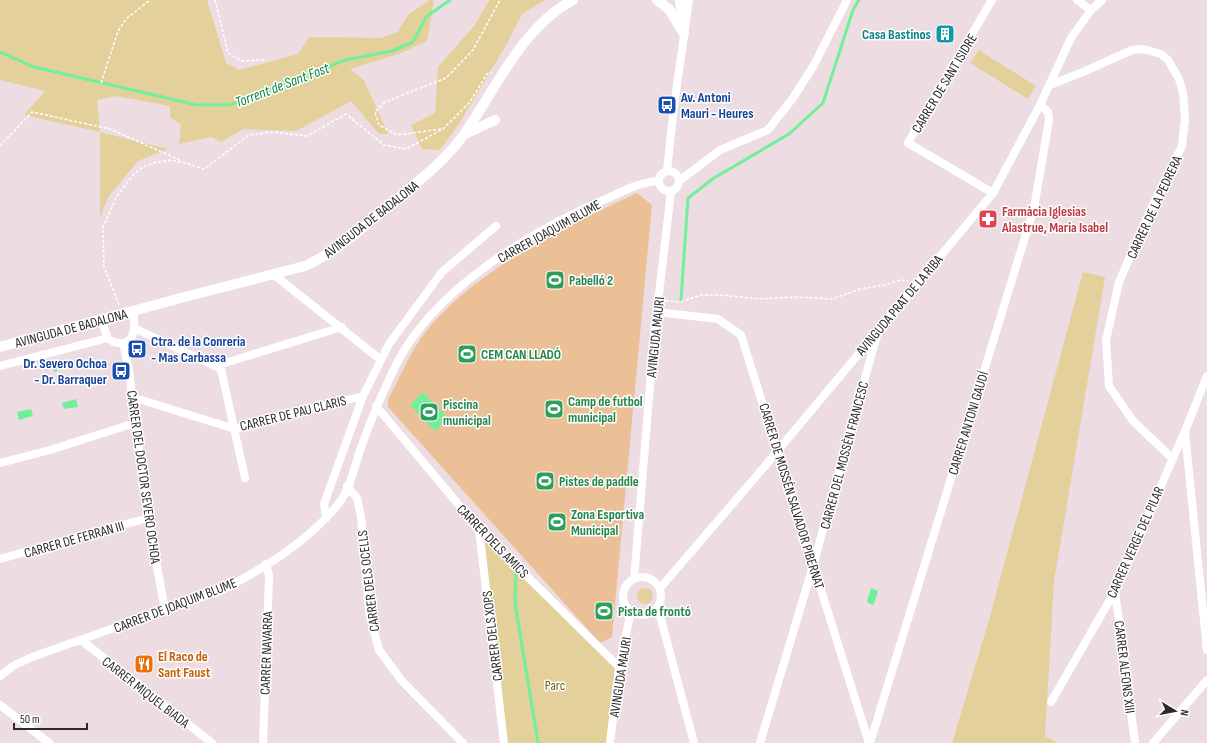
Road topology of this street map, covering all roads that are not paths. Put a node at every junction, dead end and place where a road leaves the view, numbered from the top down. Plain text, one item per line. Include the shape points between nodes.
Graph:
1 (573, 0) edge
2 (656, 0) edge
3 (680, 0) edge
4 (689, 0) edge
5 (846, 0) edge
6 (992, 0) edge
7 (1076, 0) edge
8 (1102, 0) edge
9 (1091, 10) junction
10 (684, 34) junction
11 (1050, 84) junction
12 (1040, 105) junction
13 (495, 120) dead end
14 (465, 134) junction
15 (667, 171) junction
16 (659, 180) junction
17 (679, 181) junction
18 (670, 191) junction
19 (993, 193) junction
20 (496, 226) dead end
21 (274, 274) junction
22 (133, 311) junction
23 (657, 312) junction
24 (102, 320) junction
25 (342, 327) junction
26 (134, 328) junction
27 (879, 328) junction
28 (108, 338) junction
29 (123, 343) junction
30 (0, 347) edge
31 (381, 360) junction
32 (0, 366) edge
33 (215, 366) junction
34 (1207, 376) edge
35 (363, 396) junction
36 (132, 397) junction
37 (376, 406) junction
38 (135, 423) junction
39 (235, 428) junction
40 (1185, 431) junction
41 (778, 451) junction
42 (1172, 458) junction
43 (0, 463) edge
44 (245, 478) dead end
45 (347, 486) junction
46 (148, 518) junction
47 (326, 518) junction
48 (479, 529) junction
49 (0, 559) edge
50 (266, 564) junction
51 (813, 566) junction
52 (634, 579) junction
53 (661, 587) junction
54 (1115, 591) junction
55 (658, 608) junction
56 (165, 610) junction
57 (631, 611) junction
58 (81, 640) junction
59 (1207, 650) edge
60 (619, 668) junction
61 (0, 676) edge
62 (1207, 680) edge
63 (1051, 702) dead end
64 (0, 705) edge
65 (48, 743) edge
66 (212, 743) edge
67 (262, 743) edge
68 (463, 743) edge
69 (504, 743) edge
70 (610, 743) edge
71 (694, 743) edge
72 (760, 743) edge
73 (870, 743) edge
74 (1134, 743) edge
75 (1153, 743) edge

1 - 14 street, AVINGUDA DE BADALONA via 542,22 507,67
2 - 10 street via 669,9
3 - 10 street
4 - 10 street
5 - 17 street via 814,65 768,130 720,150
6 - 19 street, CARRER DE SANT ISIDRE via 908,143
7 - 9 street
8 - 9 street, AVINGUDA PRAT DE LA RIBA
9 - 11 street, AVINGUDA PRAT DE LA RIBA via 1066,48
10 - 15 street
11 - 12 street, AVINGUDA PRAT DE LA RIBA
11 - 42 street, CARRER DE LA PEDRERA via 1132,50 1143,49 1161,54 1168,60 1179,79 1185,119 1182,146 1119,282 1106,340 1109,386 1133,421
12 - 19 street, AVINGUDA PRAT DE LA RIBA
12 - 73 street, CARRER ANTONI GAUDÍ via 1048,112 1049,120 1034,208
13 - 14 street
14 - 21 street, AVINGUDA DE BADALONA via 442,160 336,249 305,266
15 - 16 street via 661,174
15 - 17 street via 675,173
16 - 18 street via 662,188
16 - 37 street, CARRER JOAQUIM BLUME via 647,181 582,209 508,250 451,295 422,324 397,362
17 - 18 street via 676,188
18 - 23 street, AVINGUDA MAURI
19 - 27 street, AVINGUDA PRAT DE LA RIBA
20 - 31 street via 442,272 389,344
21 - 22 street, AVINGUDA DE BADALONA
21 - 25 street
22 - 24 street, AVINGUDA DE BADALONA
22 - 26 street
23 - 41 street, CARRER DE MOSSÈN SALVADOR PIBERNAT via 718,319 741,335
23 - 52 street, AVINGUDA MAURI
24 - 28 street
24 - 30 street, AVINGUDA DE BADALONA
25 - 31 street
25 - 33 street
26 - 29 street via 130,340
26 - 33 street
27 - 41 street, AVINGUDA PRAT DE LA RIBA
27 - 51 street, CARRER DEL MOSSÈN FRANCESC
28 - 29 street
28 - 32 street
29 - 36 street, CARRER DEL DOCTOR SEVERO OCHOA
31 - 35 street
33 - 39 street via 221,369
34 - 40 street, CARRER VERGE DEL PILAR
35 - 39 street, CARRER DE PAU CLARIS
35 - 47 street via 324,504
36 - 38 street, CARRER DEL DOCTOR SEVERO OCHOA
36 - 39 street, CARRER DE PAU CLARIS
37 - 45 street, CARRER JOAQUIM BLUME
37 - 48 street, CARRER DELS AMICS
38 - 43 street
38 - 46 street, CARRER DEL DOCTOR SEVERO OCHOA
39 - 44 street
40 - 42 street, CARRER VERGE DEL PILAR
40 - 59 street
41 - 51 street, CARRER DE MOSSÈN SALVADOR PIBERNAT
41 - 53 street, AVINGUDA PRAT DE LA RIBA
42 - 54 street, CARRER VERGE DEL PILAR
45 - 47 street, CARRER DE JOAQUIM BLUME via 340,502
45 - 68 street, CARRER DELS OCELLS via 357,498 361,517 369,612 379,650 402,681
46 - 49 street, CARRER DE FERRAN III
46 - 56 street, CARRER DEL DOCTOR SEVERO OCHOA
47 - 50 street, CARRER DE JOAQUIM BLUME via 294,546
48 - 60 street, CARRER DELS AMICS
48 - 69 street, CARRER DELS XOPS
50 - 56 street, CARRER DE JOAQUIM BLUME via 224,589
50 - 67 street, CARRER NAVARRA via 269,576
51 - 72 street, CARRER DEL MOSSÈN FRANCESC
51 - 73 street, CARRER DE MOSSÈN SALVADOR PIBERNAT
52 - 53 street via 651,579
52 - 57 street via 627,583 623,593 624,603
53 - 55 street via 662,597
54 - 63 street, CARRER VERGE DEL PILAR
54 - 74 street, CARRER ALFONS XIII
55 - 57 street via 645,615
55 - 71 street
56 - 58 street, CARRER DE JOAQUIM BLUME
57 - 60 street, AVINGUDA MAURI
58 - 61 street, CARRER DE JOAQUIM BLUME via 32,656
58 - 66 street, CARRER MIQUEL BIADA
60 - 70 street, AVINGUDA MAURI
62 - 75 street
64 - 65 street

